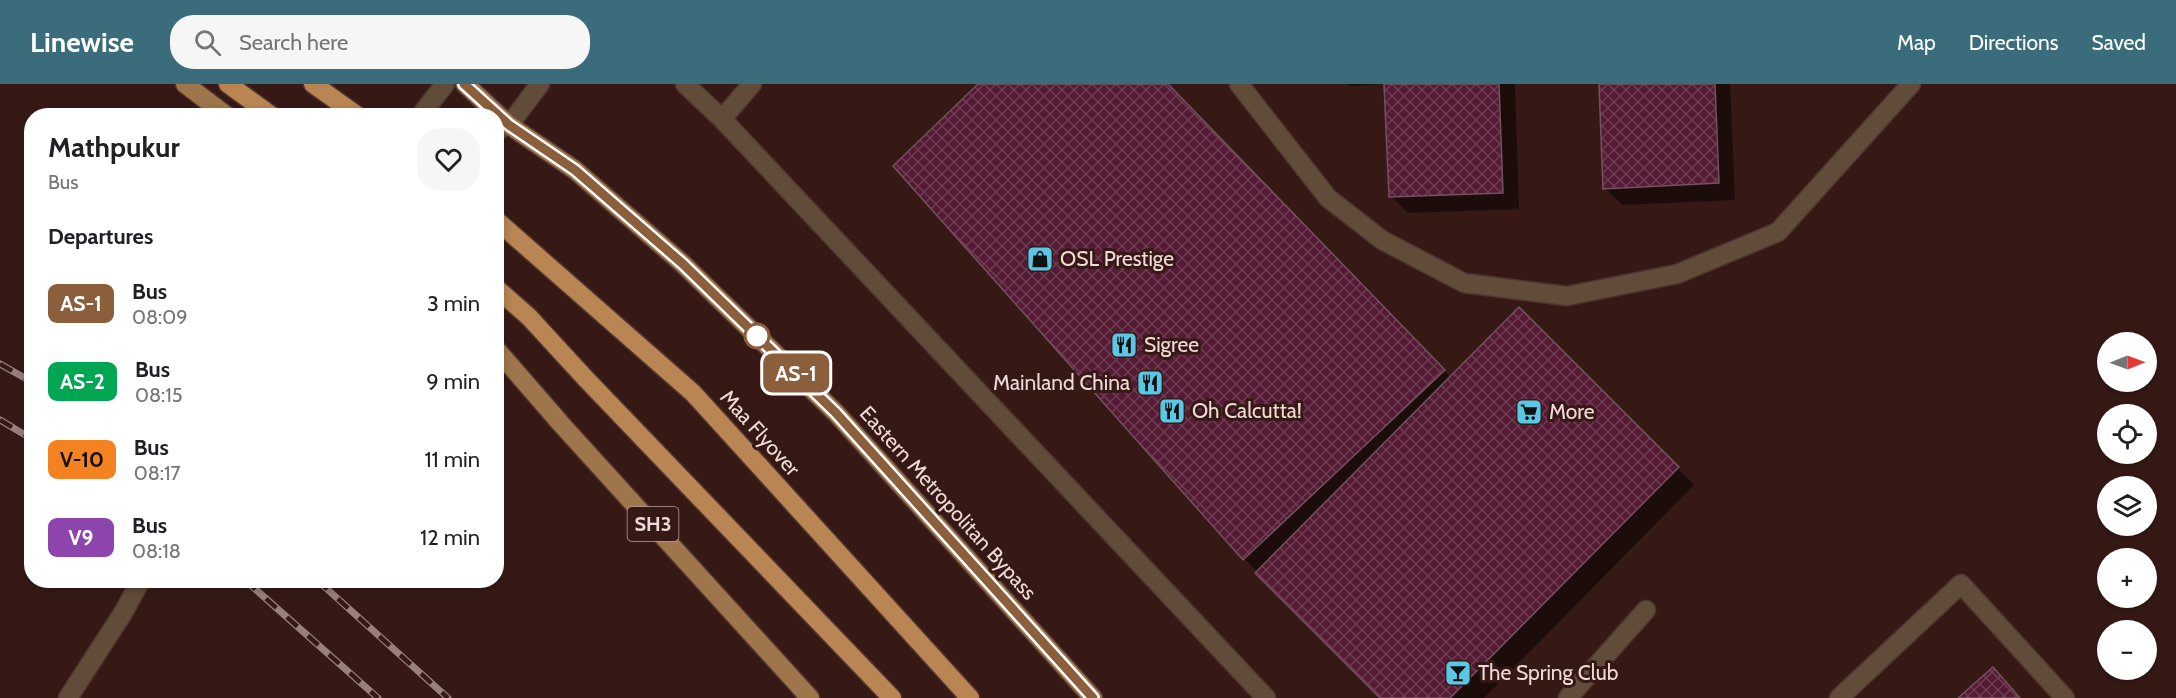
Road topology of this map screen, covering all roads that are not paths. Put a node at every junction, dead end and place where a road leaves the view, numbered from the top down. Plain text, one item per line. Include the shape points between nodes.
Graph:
1 (185, 84) edge
2 (228, 84) edge
3 (313, 84) edge
4 (445, 84) edge
5 (465, 84) edge
6 (540, 84) edge
7 (686, 84) edge
8 (752, 84) edge
9 (1239, 84) edge
10 (1911, 84) edge
11 (216, 108) edge
12 (261, 108) edge
13 (347, 108) edge
14 (426, 108) edge
15 (486, 108) edge
16 (722, 119) junction
17 (504, 127) edge
18 (504, 129) edge
19 (504, 227) edge
20 (504, 295) edge
21 (504, 358) edge
22 (137, 588) edge
23 (1646, 610) dead end
24 (68, 698) edge
25 (810, 698) edge
26 (892, 698) edge
27 (970, 698) edge
28 (1093, 698) edge
29 (1266, 698) edge
30 (1568, 698) edge
31 (1839, 698) edge
32 (2066, 698) edge

1 - 11 main road
2 - 12 highway
3 - 13 highway
4 - 14 street
5 - 15 main road, Eastern Metropolitan Bypass
6 - 17 street
7 - 16 street
8 - 16 street
9 - 10 street via 1328,198 1382,240 1464,283 1567,296 1677,274 1778,232
16 - 29 street
18 - 28 main road, Eastern Metropolitan Bypass via 575,170 683,264 836,413
19 - 27 highway, Maa Flyover via 693,393
20 - 26 highway
21 - 25 main road, SH3
22 - 24 street
23 - 30 street
31 - 32 street via 1961,584

